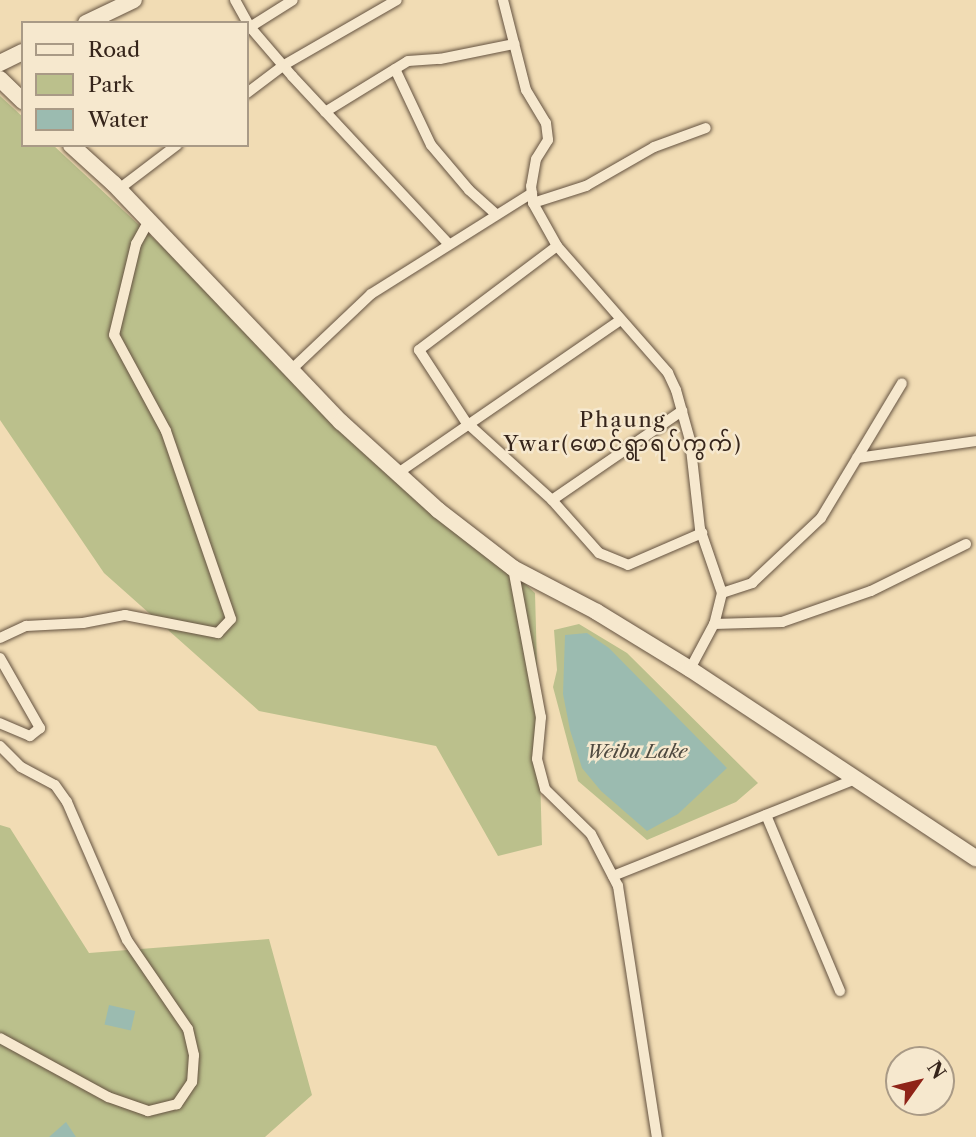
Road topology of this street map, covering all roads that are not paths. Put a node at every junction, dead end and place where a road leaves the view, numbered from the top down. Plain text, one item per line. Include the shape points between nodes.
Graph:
1 (134, 0) edge
2 (235, 0) edge
3 (293, 0) edge
4 (397, 0) edge
5 (506, 1) edge
6 (90, 21) edge
7 (245, 21) edge
8 (248, 28) edge
9 (514, 44) junction
10 (21, 53) edge
11 (0, 63) edge
12 (284, 65) junction
13 (395, 69) junction
14 (0, 79) edge
15 (248, 92) edge
16 (21, 100) edge
17 (325, 112) junction
18 (706, 128) dead end
19 (74, 147) edge
20 (174, 147) edge
21 (119, 188) junction
22 (533, 198) junction
23 (496, 214) junction
24 (149, 221) junction
25 (448, 243) junction
26 (556, 246) junction
27 (619, 321) junction
28 (290, 370) junction
29 (901, 383) dead end
30 (682, 411) junction
31 (466, 422) junction
32 (976, 440) edge
33 (857, 458) junction
34 (398, 473) junction
35 (552, 500) junction
36 (702, 533) junction
37 (967, 544) dead end
38 (513, 568) junction
39 (722, 593) junction
40 (714, 624) junction
41 (0, 638) edge
42 (0, 658) edge
43 (690, 669) junction
44 (0, 723) edge
45 (0, 746) edge
46 (856, 779) junction
47 (766, 815) junction
48 (976, 858) edge
49 (613, 876) junction
50 (840, 991) dead end
51 (0, 1038) edge
52 (657, 1137) edge

1 - 6 main road
2 - 7 street
3 - 8 street
4 - 12 street
5 - 9 street
8 - 12 street
9 - 13 street via 440,60 408,61
9 - 22 street via 526,90 546,123 548,141 536,159
10 - 11 main road
12 - 15 street
12 - 17 street
13 - 17 street
13 - 23 street via 430,145
14 - 16 main road
17 - 25 street
18 - 22 street via 654,148 586,186
19 - 21 main road
20 - 21 street
21 - 24 main road
22 - 23 street
22 - 26 street
23 - 25 street
24 - 28 main road
24 - 41 street via 136,244 114,335 166,431 232,619 218,633 125,615 26,626
25 - 28 street via 346,313
26 - 27 street
26 - 31 street via 419,350
27 - 30 street via 668,373
27 - 31 street
28 - 34 main road
29 - 33 street
30 - 35 street
30 - 36 street
31 - 34 street
31 - 35 street
32 - 33 street
33 - 39 street via 821,518 782,558 752,583
34 - 38 main road
35 - 36 street via 599,553 628,565
36 - 39 street
37 - 40 street via 871,591 782,622
38 - 43 main road
38 - 49 street via 541,716 537,759 545,789 591,834
39 - 40 street
40 - 43 street
42 - 44 street via 40,728 30,736
43 - 46 main road
45 - 51 street via 22,767 55,785 68,802 127,940 188,1029 194,1055 192,1082 177,1104 148,1111 108,1097
46 - 47 street
46 - 48 main road
47 - 49 street
47 - 50 street
49 - 52 street

